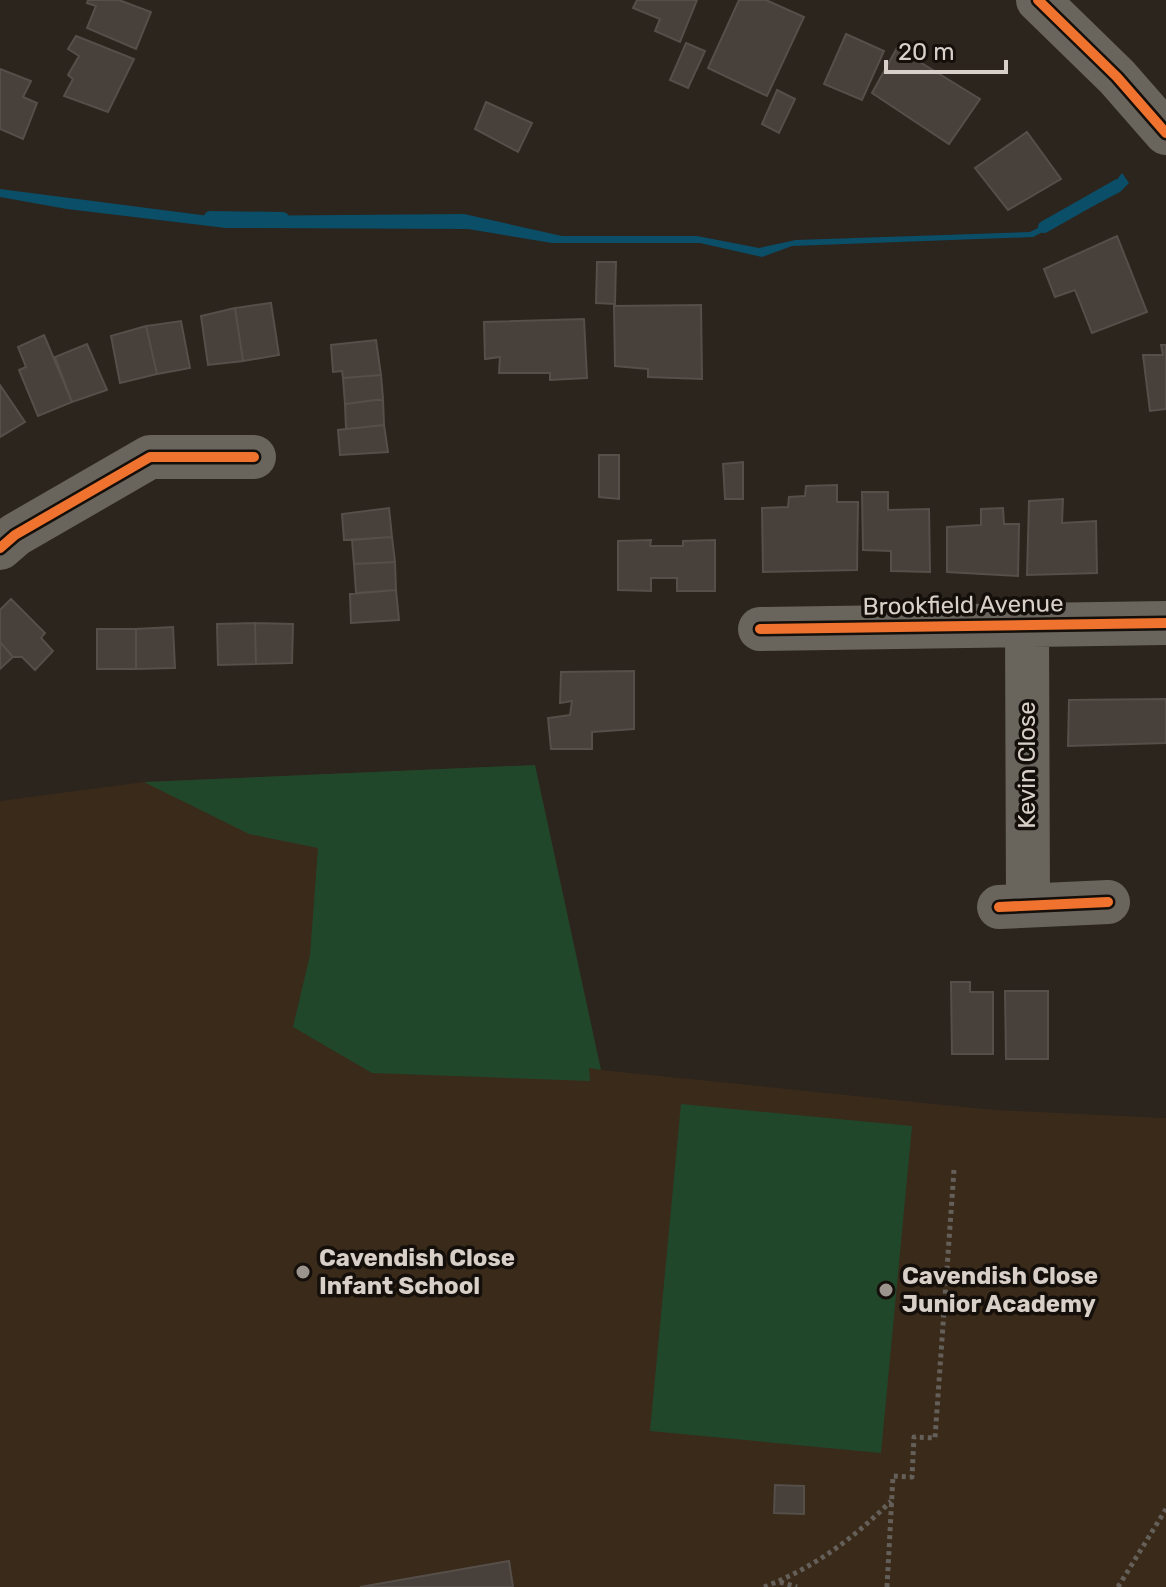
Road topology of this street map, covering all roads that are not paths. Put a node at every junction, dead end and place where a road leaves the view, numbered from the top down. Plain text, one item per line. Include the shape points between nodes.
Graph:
1 (1038, 0) edge
2 (1166, 133) edge
3 (254, 457) dead end
4 (0, 548) edge
5 (1166, 623) edge
6 (1027, 624) junction
7 (760, 629) dead end
8 (1108, 902) dead end

1 - 2 street
3 - 4 street via 150,457
5 - 6 street, Brookfield Avenue
6 - 7 street, Brookfield Avenue
6 - 8 street, Kevin Close via 1013,906

